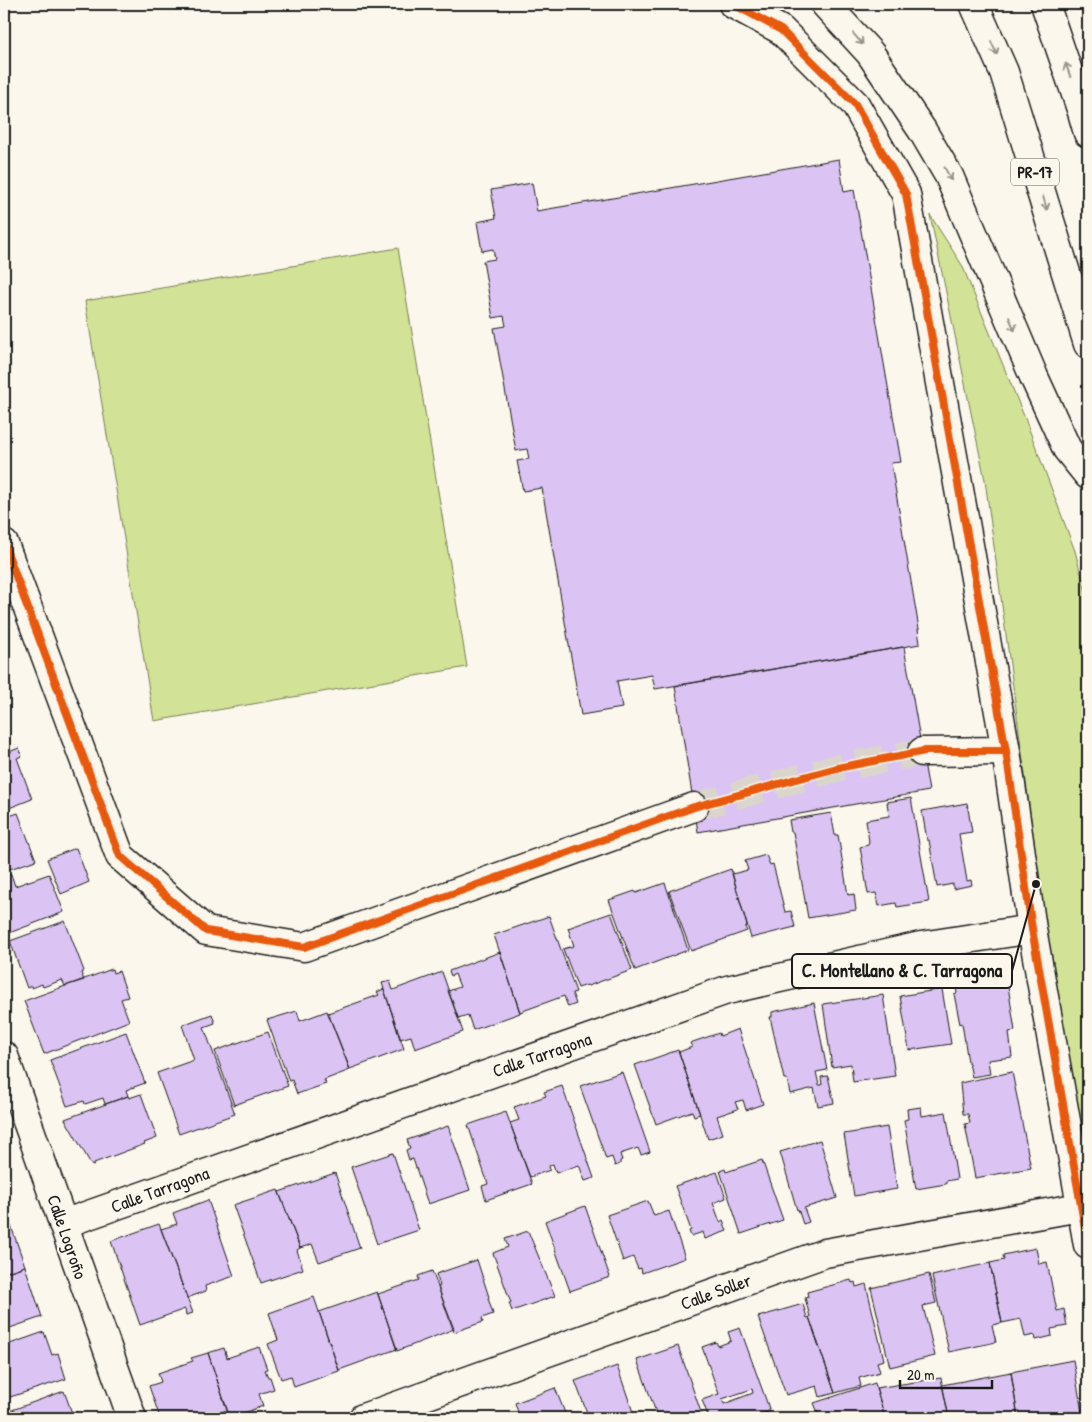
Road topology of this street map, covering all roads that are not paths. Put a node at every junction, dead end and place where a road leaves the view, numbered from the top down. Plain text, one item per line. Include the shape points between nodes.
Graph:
1 (732, 4) edge
2 (825, 4) edge
3 (974, 4) edge
4 (1045, 4) edge
5 (1088, 133) edge
6 (1088, 344) edge
7 (1088, 475) edge
8 (4, 544) edge
9 (1006, 751) junction
10 (922, 752) tunnel mouth
11 (694, 807) tunnel mouth
12 (1032, 930) junction
13 (4, 1056) edge
14 (1080, 1207) junction
15 (63, 1224) junction
16 (1088, 1245) edge
17 (132, 1418) edge
18 (364, 1418) edge

1 - 9 main road via 781,30 855,104 906,194
2 -> 7 main road via 870,53 950,176 1034,377 1067,448
3 -> 6 main road, PR-17 via 1004,72
5 -> 4 main road
8 - 11 main road via 120,856 206,931 304,947
9 - 10 main road
9 - 12 main road
12 - 14 main road
12 - 15 main road, Calle Tarragona via 921,946 726,990
13 - 15 main road, Calle Logroño
14 - 16 main road
14 - 18 main road, Calle Soller via 825,1252
15 - 17 main road, Calle Logroño

